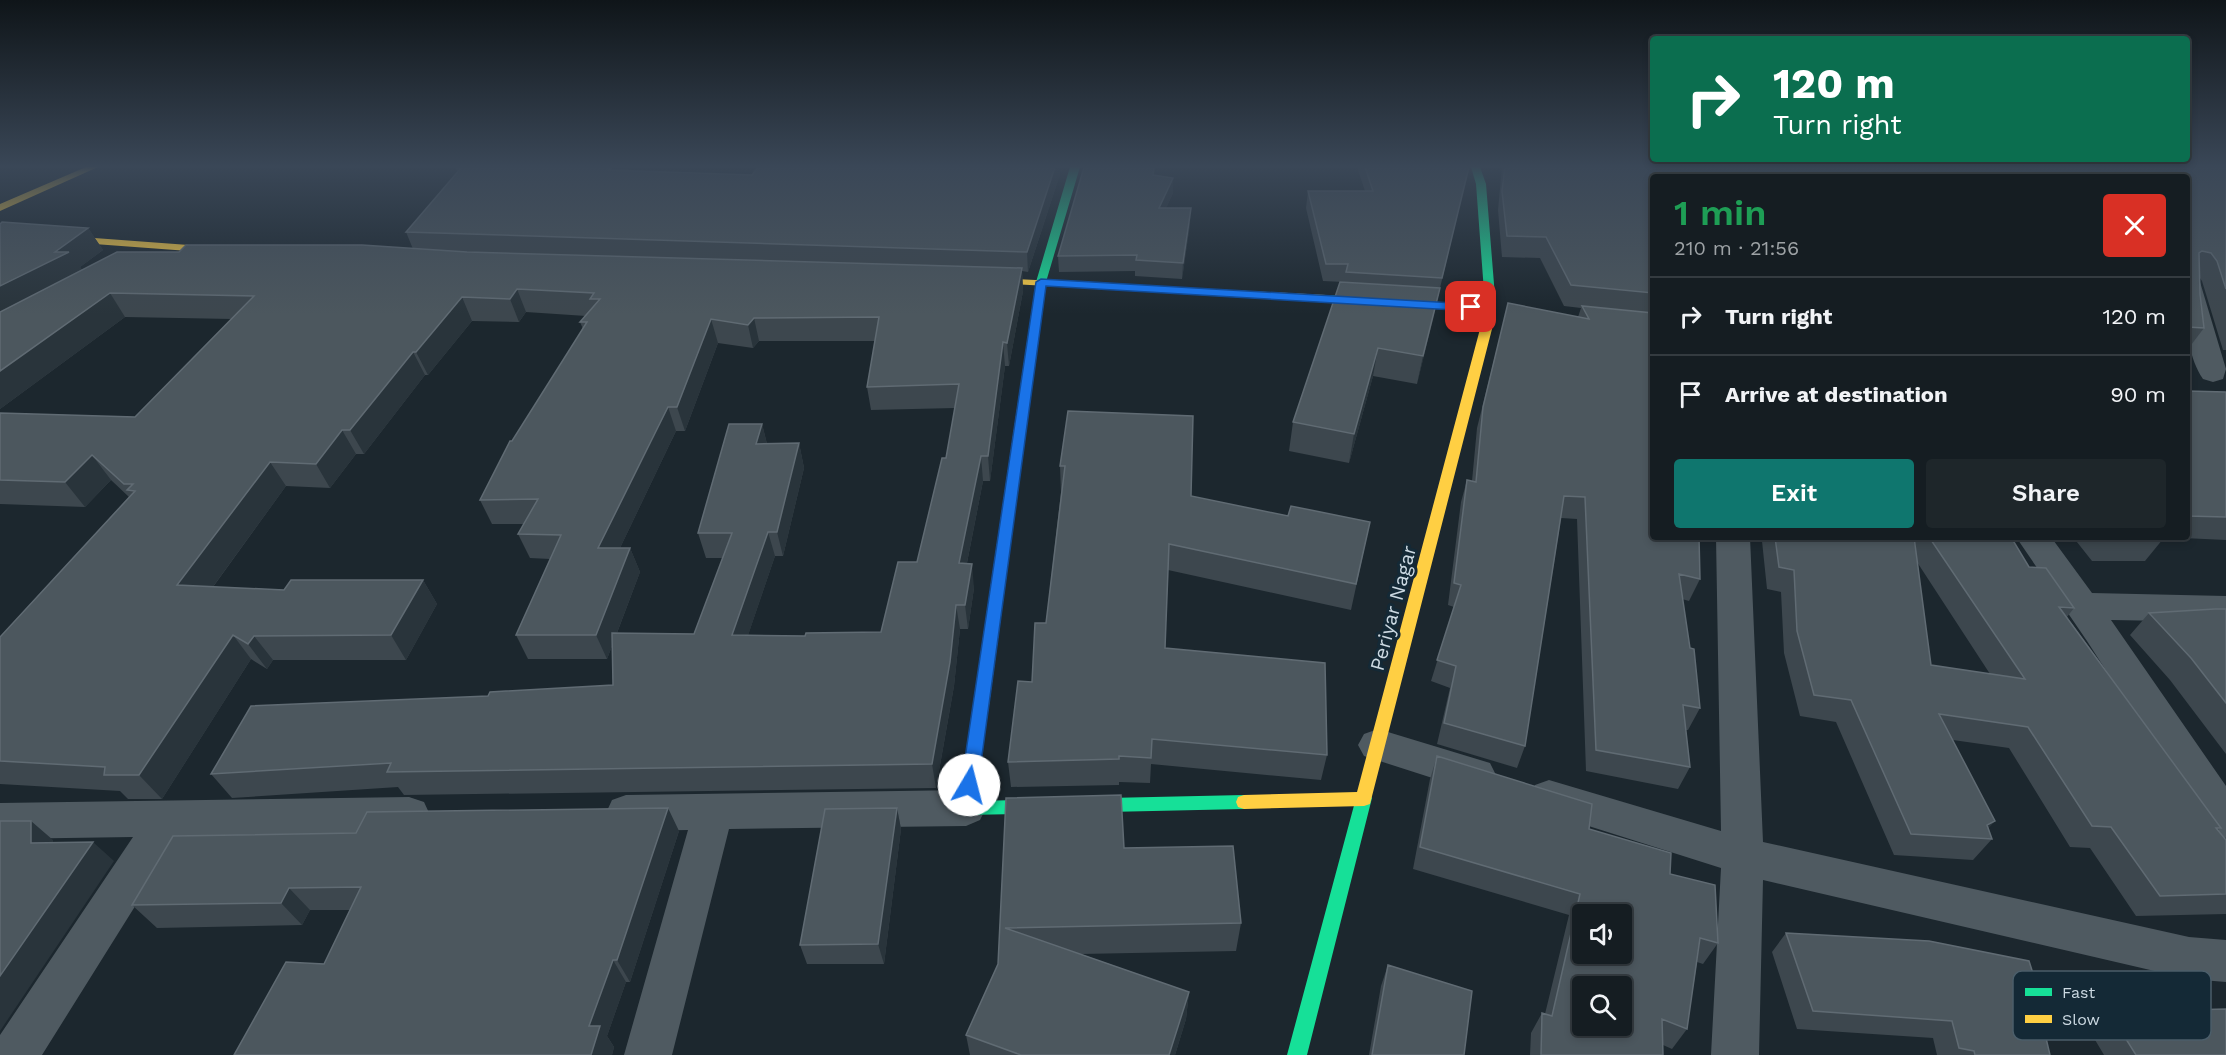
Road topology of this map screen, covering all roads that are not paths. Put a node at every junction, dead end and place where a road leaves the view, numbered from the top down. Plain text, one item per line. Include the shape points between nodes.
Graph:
1 (1060, 216) edge
2 (1486, 216) edge
3 (0, 234) edge
4 (160, 247) junction
5 (242, 251) edge
6 (120, 268) edge
7 (969, 280) edge
8 (1041, 282) junction
9 (2190, 294) edge
10 (1502, 310) junction
11 (2209, 372) edge
12 (1733, 540) edge
13 (2034, 540) edge
14 (2081, 606) junction
15 (2226, 609) edge
16 (1378, 745) junction
17 (1364, 799) junction
18 (966, 808) junction
19 (594, 813) edge
20 (713, 813) junction
21 (441, 815) edge
22 (169, 817) junction
23 (2226, 820) edge
24 (0, 821) edge
25 (1743, 856) junction
26 (2226, 961) edge
27 (15, 1055) edge
28 (648, 1055) edge
29 (1297, 1055) edge
30 (1735, 1055) edge

1 - 8 street
2 - 10 street, Periyar Nagar
3 - 4 street
4 - 5 street
4 - 6 street
7 - 8 street
8 - 10 street
8 - 18 street
9 - 11 street
10 - 16 street, Periyar Nagar
12 - 25 street
13 - 14 street
14 - 15 street
14 - 23 street
16 - 17 street, Periyar Nagar
16 - 25 street
17 - 18 street
17 - 29 street, Periyar Nagar
18 - 20 street
19 - 20 street
20 - 28 street
21 - 22 street
22 - 24 street
22 - 27 street
25 - 26 street via 2189,958
25 - 30 street

